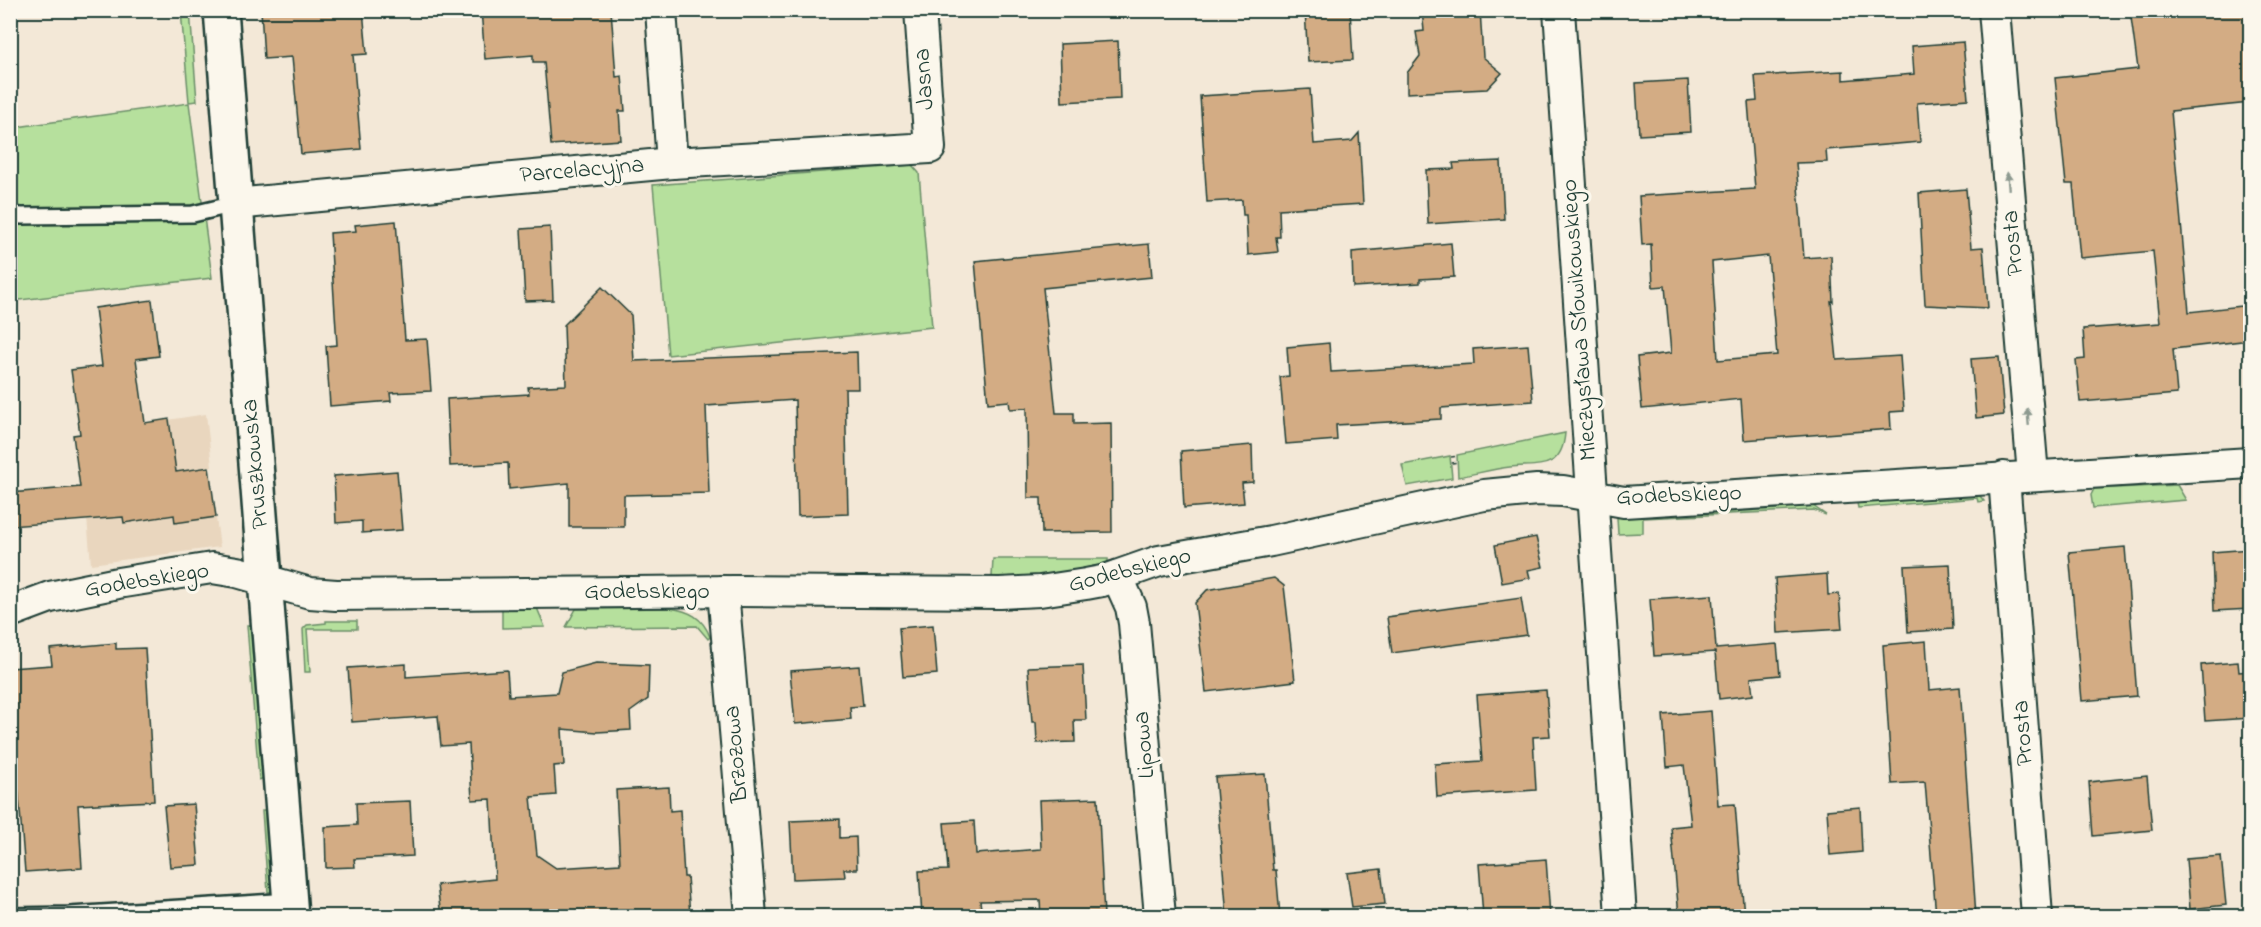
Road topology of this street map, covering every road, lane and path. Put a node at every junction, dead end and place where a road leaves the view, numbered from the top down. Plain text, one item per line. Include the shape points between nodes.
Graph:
1 (221, 10) edge
2 (661, 10) edge
3 (920, 10) edge
4 (1559, 10) edge
5 (1994, 10) edge
6 (930, 148) joint
7 (672, 163) junction
8 (235, 204) junction
9 (10, 215) edge
10 (2250, 463) edge
11 (2019, 476) junction
12 (1592, 496) junction
13 (1117, 576) junction
14 (265, 580) junction
15 (723, 591) junction
16 (10, 612) edge
17 (290, 909) edge
18 (10, 916) edge
19 (751, 916) edge
20 (1160, 916) edge
21 (1621, 916) edge
22 (2037, 916) edge

1 - 8 street, Pruszkowska
2 - 7 street
3 - 6 street, Jasna
4 - 12 street, Mieczysława Słowikowskiego
11 -> 5 street, Prosta
6 - 7 street, Parcelacyjna
7 - 8 street, Parcelacyjna
8 - 9 lane via 193,214
8 - 14 street, Pruszkowska
10 - 11 street, Godebskiego
11 - 12 street, Godebskiego via 1624,502
11 - 22 street, Prosta
12 - 13 street, Godebskiego via 1548,490 1484,495 1159,561
12 - 21 street, Mieczysława Słowikowskiego
13 - 15 street, Godebskiego via 1062,588 1000,593
13 - 20 street, Lipowa via 1134,623
14 - 15 street, Godebskiego via 310,593 336,595
14 - 16 street, Godebskiego via 220,569 202,569 51,597
14 - 17 street, Pruszkowska
15 - 19 street, Brzozowa
17 - 18 lane

